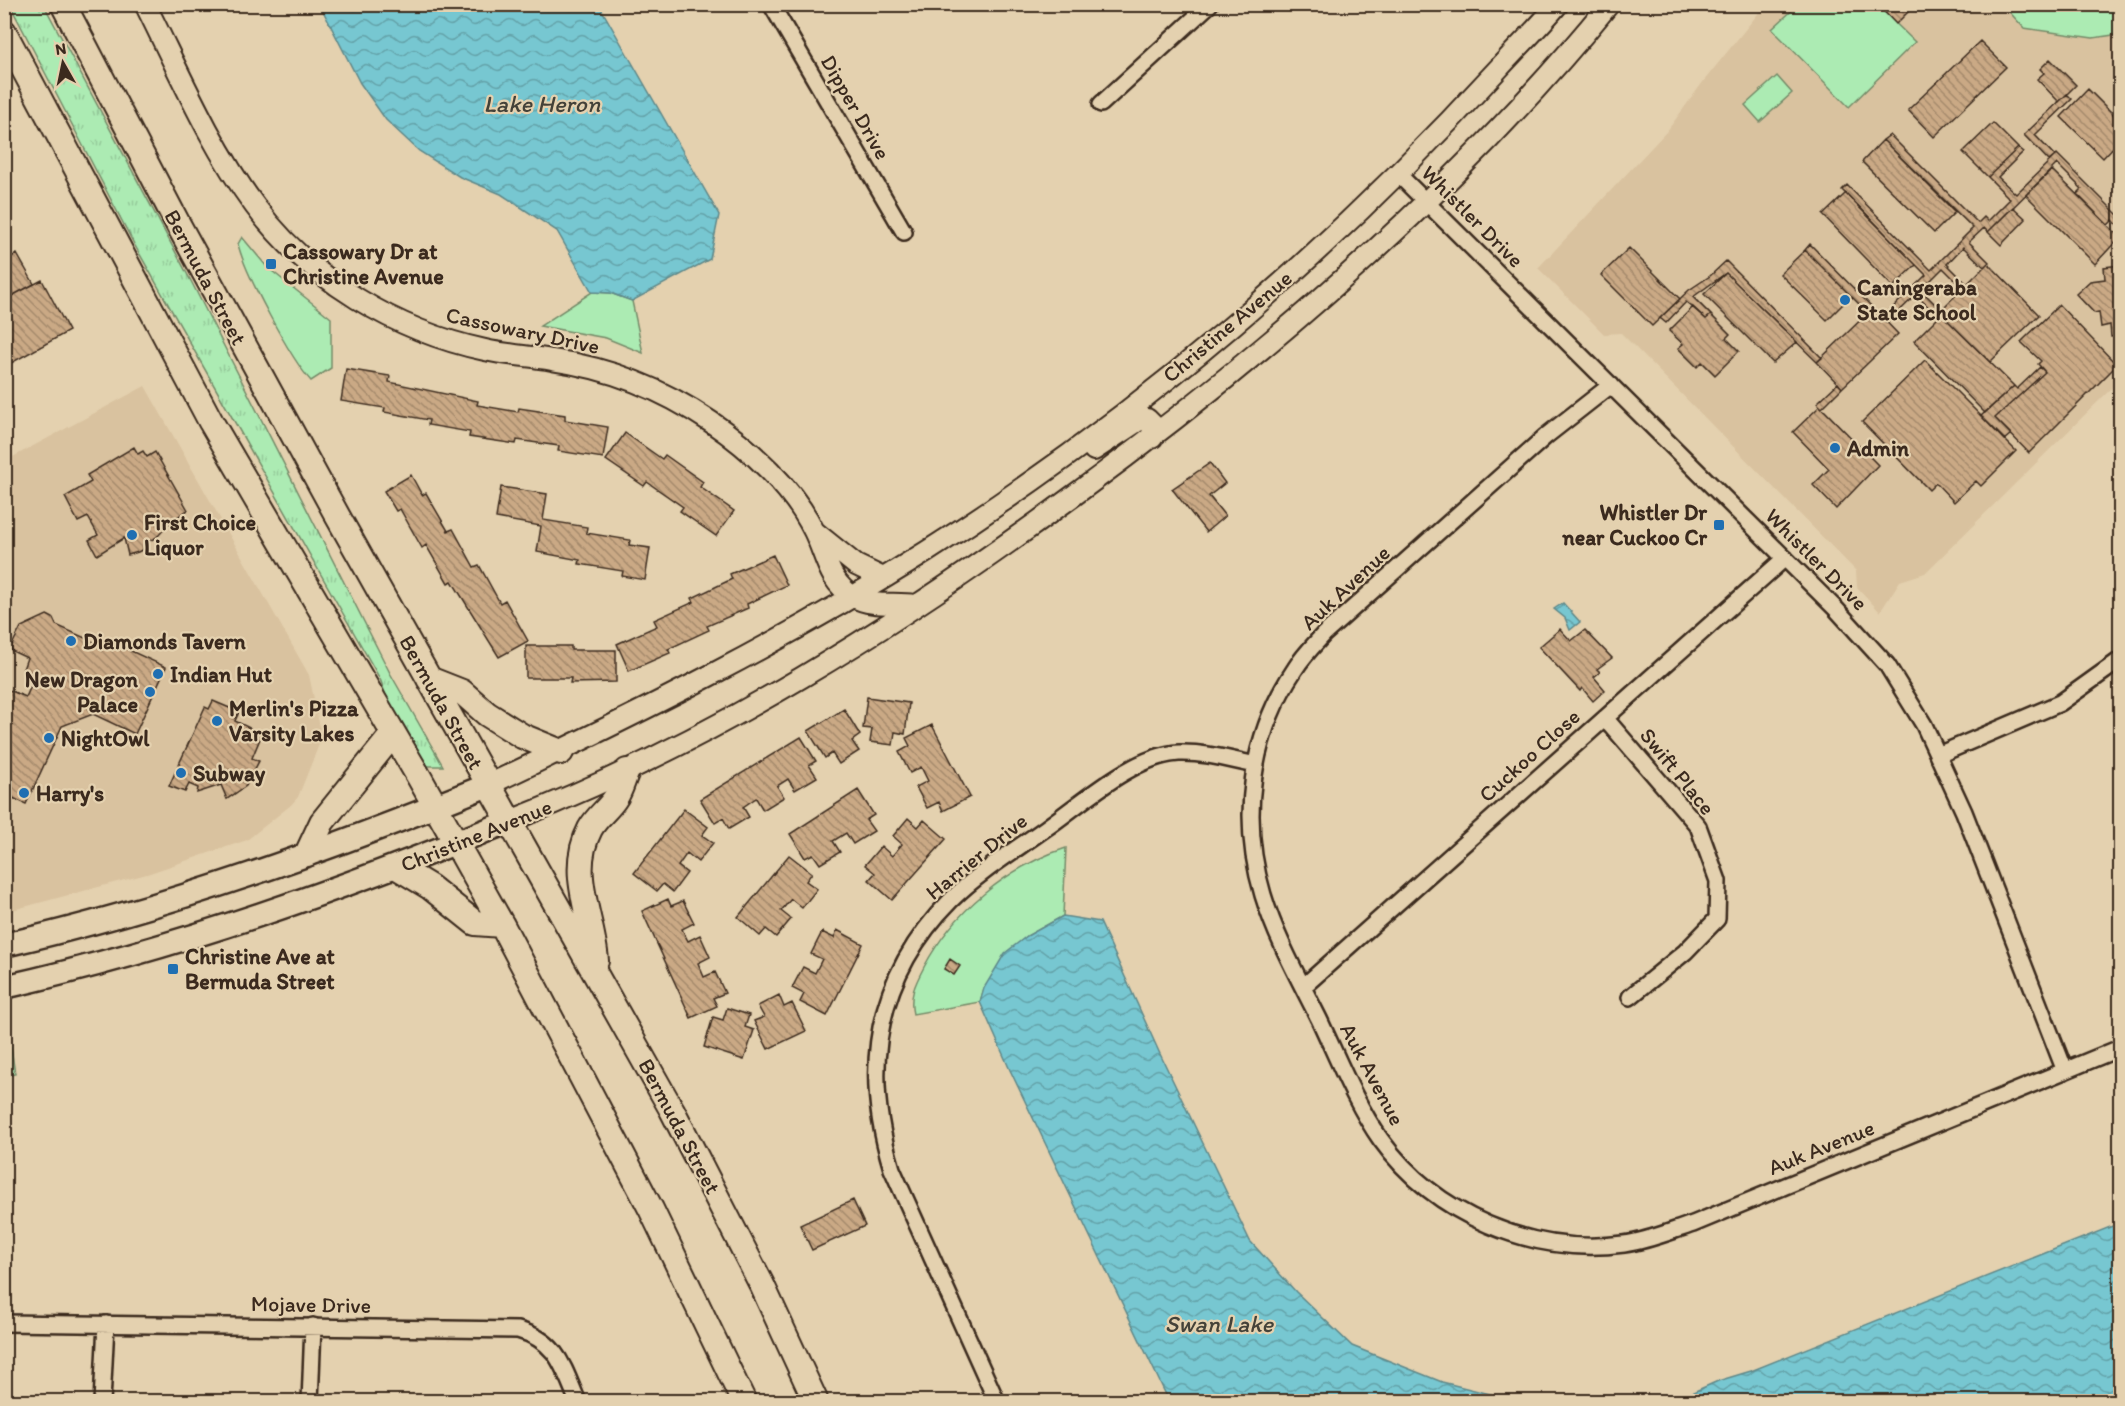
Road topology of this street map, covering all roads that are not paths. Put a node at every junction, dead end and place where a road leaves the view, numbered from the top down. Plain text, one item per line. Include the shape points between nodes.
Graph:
1 (63, 4) edge
2 (145, 4) edge
3 (771, 4) edge
4 (1210, 4) edge
5 (1558, 4) edge
6 (1609, 4) edge
7 (4, 32) edge
8 (1101, 104) dead end
9 (1398, 174) junction
10 (1427, 199) junction
11 (904, 232) dead end
12 (1611, 385) junction
13 (1152, 438) junction
14 (1057, 463) junction
15 (814, 532) junction
16 (1785, 558) junction
17 (884, 578) junction
18 (854, 596) junction
19 (915, 605) junction
20 (2121, 660) edge
21 (429, 679) junction
22 (1605, 718) junction
23 (393, 734) junction
24 (561, 752) junction
25 (1938, 755) junction
26 (1256, 765) junction
27 (627, 771) junction
28 (488, 785) junction
29 (435, 806) junction
30 (510, 821) junction
31 (456, 843) junction
32 (307, 854) junction
33 (397, 867) junction
34 (502, 926) junction
35 (4, 945) edge
36 (597, 973) junction
37 (4, 987) edge
38 (1303, 987) junction
39 (1630, 997) dead end
40 (2121, 1048) edge
41 (2064, 1071) junction
42 (4, 1323) edge
43 (106, 1324) junction
44 (313, 1326) junction
45 (102, 1401) edge
46 (310, 1401) edge
47 (578, 1401) edge
48 (744, 1401) edge
49 (816, 1401) edge
50 (997, 1401) edge

1 - 21 main road, Bermuda Street via 179,226
2 - 15 street, Cassowary Drive via 207,126 247,194 286,240 330,280 374,309 428,334 483,350 586,366 638,383 682,404 723,431 769,471
3 - 11 street, Dipper Drive
4 - 8 street
5 - 9 street, Christine Avenue
6 - 10 street, Christine Avenue via 1582,38
7 - 23 main road via 211,422
9 - 10 street, Whistler Drive
9 - 14 street, Christine Avenue via 1222,335
10 - 12 street, Whistler Drive
10 - 13 street, Christine Avenue via 1344,279
12 - 16 street, Whistler Drive
12 - 26 street, Auk Avenue via 1546,436 1324,634 1296,667 1280,694
13 - 14 street via 1153,425 1141,419 1094,450
13 - 19 street, Christine Avenue via 1027,530
14 - 17 street, Christine Avenue
15 - 17 street, Cassowary Drive via 856,565
15 - 18 street, Cassowary Drive via 829,570
16 - 22 street, Cuckoo Close
16 - 25 street, Whistler Drive via 1887,665 1909,697
17 - 18 street, Christine Avenue
18 - 19 street via 876,603
18 - 24 street, Christine Avenue via 696,685
19 - 27 street, Christine Avenue via 762,701
20 - 25 street via 2060,703
21 - 24 main road via 462,692 522,736
21 - 28 main road, Bermuda Street
22 - 38 street, Cuckoo Close
22 - 39 street, Swift Place via 1698,826 1718,881 1717,919 1685,952
23 - 29 main road
23 - 32 main road via 322,822
24 - 28 street, Christine Avenue
25 - 41 street, Whistler Drive via 1964,812
26 - 38 street, Auk Avenue via 1250,811 1256,868 1272,917
26 - 50 street, Harrier Drive via 1177,753 1142,763 1120,776 952,898 915,944 887,1004 875,1070 882,1137 892,1169
27 - 30 street, Christine Avenue
27 - 36 main road via 615,799 589,831 582,854 582,891 594,937
28 - 29 main road, Christine Avenue
28 - 30 main road, Bermuda Street
29 - 31 main road
29 - 32 main road, Christine Avenue
30 - 31 main road, Christine Avenue
30 - 36 main road, Bermuda Street
31 - 33 main road, Christine Avenue
31 - 34 main road
32 - 35 main road, Christine Avenue via 121,915
33 - 34 main road via 475,923
33 - 37 main road, Christine Avenue via 261,915
34 - 48 main road via 651,1209
36 - 49 main road, Bermuda Street via 718,1197
38 - 41 street, Auk Avenue via 1360,1105 1381,1139 1416,1180 1495,1228 1561,1244 1596,1246 1651,1238 1693,1224
40 - 41 street, Auk Avenue
42 - 43 street, Mojave Drive
43 - 44 street, Mojave Drive
43 - 45 street
44 - 46 street
44 - 47 street, Mojave Drive via 518,1330 546,1342 559,1357

